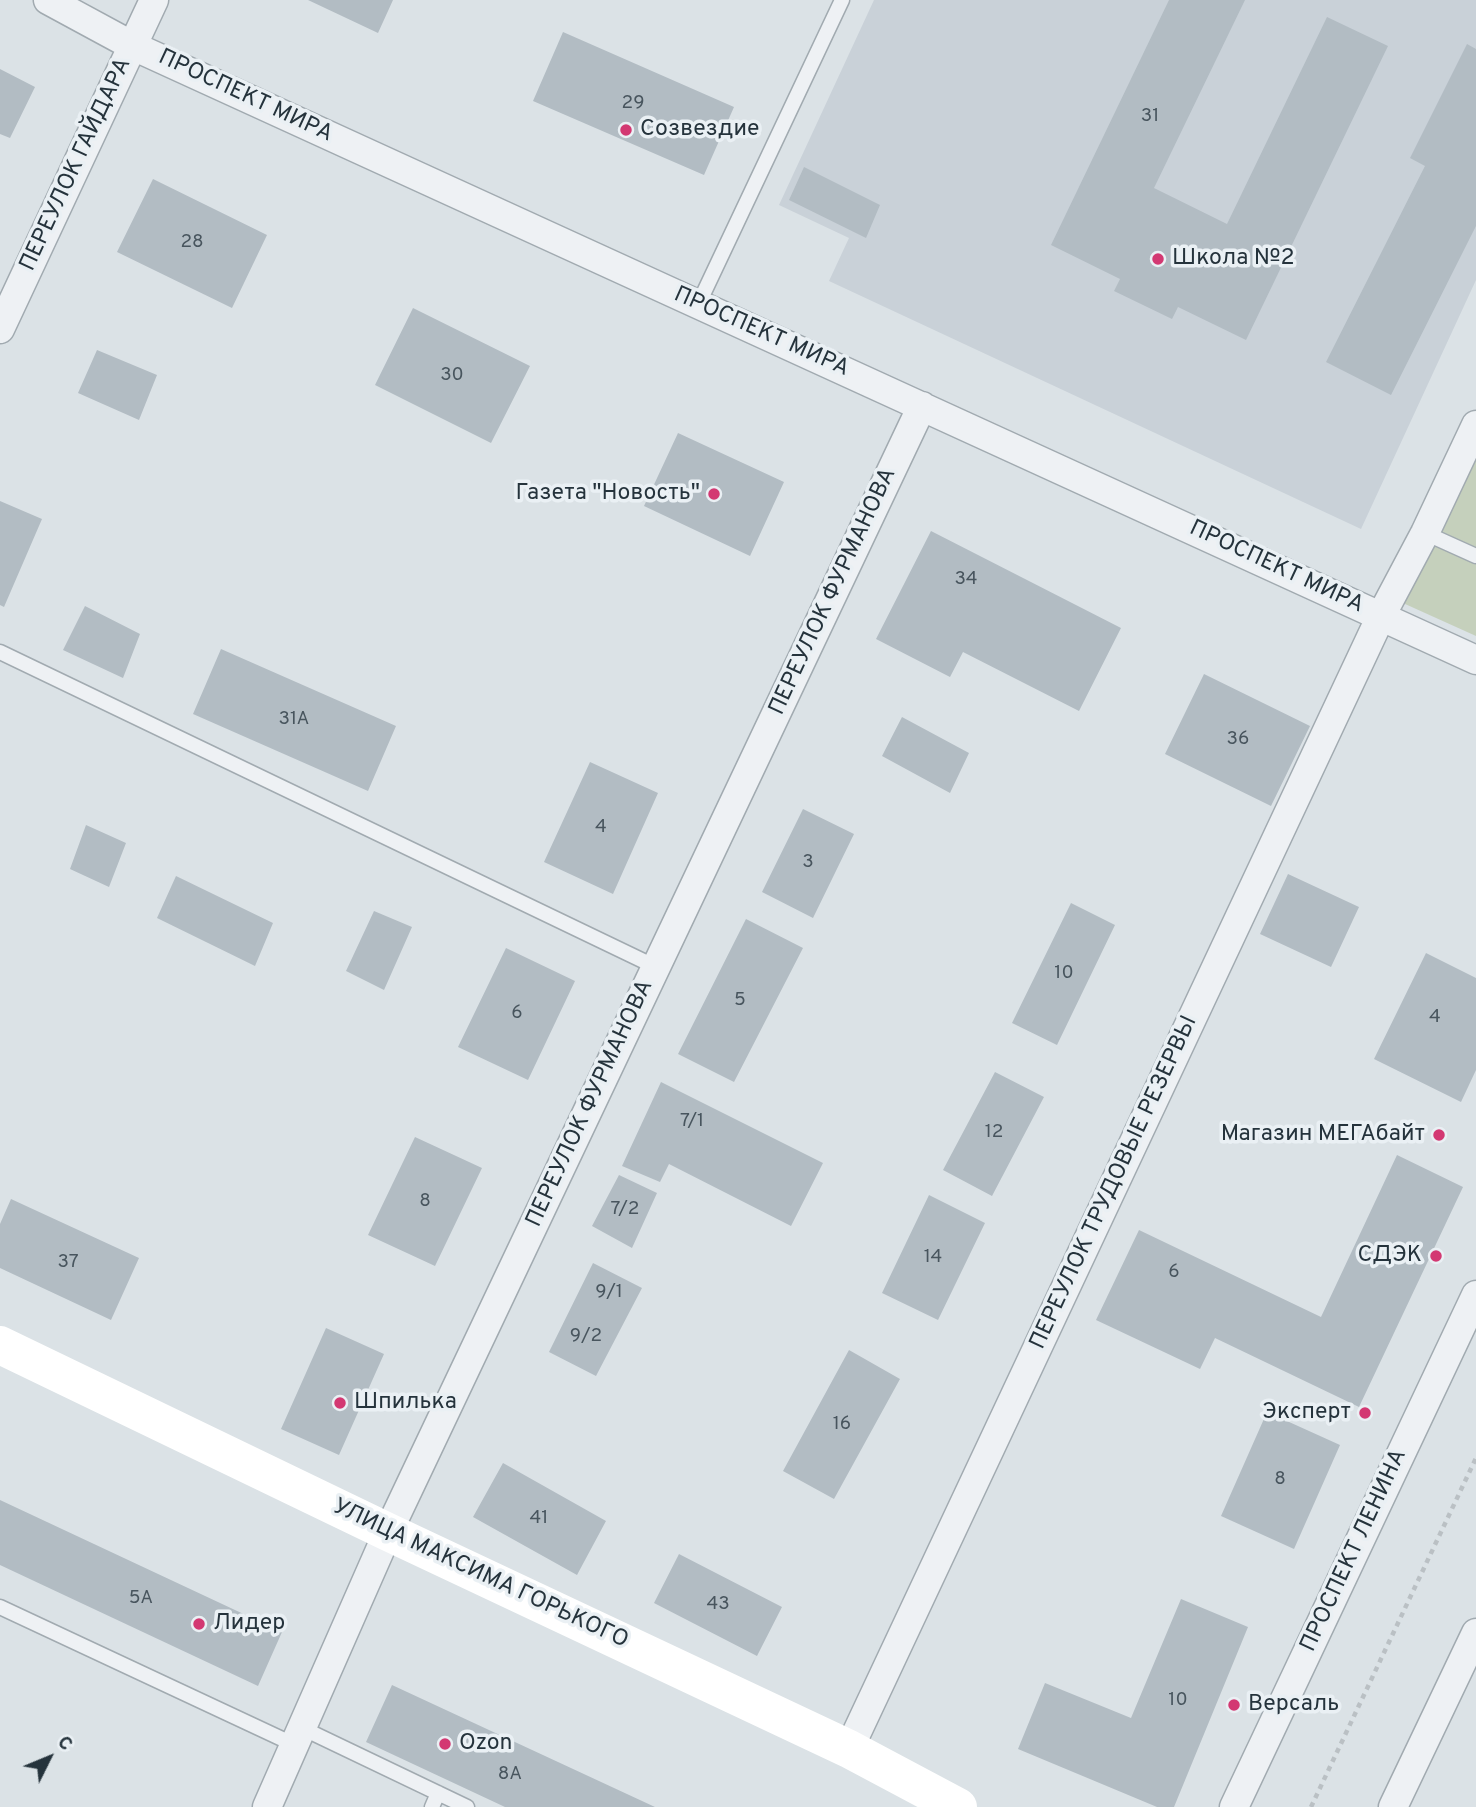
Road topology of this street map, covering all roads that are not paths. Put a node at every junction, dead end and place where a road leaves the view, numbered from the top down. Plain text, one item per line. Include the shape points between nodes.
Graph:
1 (48, 0) edge
2 (154, 0) edge
3 (842, 0) edge
4 (133, 46) junction
5 (698, 305) junction
6 (0, 329) edge
7 (922, 405) junction
8 (1476, 425) edge
9 (1425, 533) junction
10 (1476, 556) edge
11 (1381, 616) junction
12 (0, 652) edge
13 (1476, 660) edge
14 (656, 967) junction
15 (1476, 1295) edge
16 (0, 1345) edge
17 (388, 1532) junction
18 (0, 1607) edge
19 (1476, 1633) edge
20 (298, 1737) junction
21 (849, 1749) junction
22 (438, 1793) junction
23 (267, 1807) edge
24 (432, 1807) edge
25 (467, 1807) edge
26 (958, 1807) edge
27 (1234, 1807) edge
28 (1394, 1807) edge

1 - 4 street, ПРОСПЕКТ МИРА
2 - 4 street, ПЕРЕУЛОК ГАЙДАРА
3 - 5 lane
4 - 5 street, ПРОСПЕКТ МИРА
4 - 6 street, ПЕРЕУЛОК ГАЙДАРА
5 - 7 street, ПРОСПЕКТ МИРА
7 - 11 street, ПРОСПЕКТ МИРА
7 - 14 street, ПЕРЕУЛОК ФУРМАНОВА
8 - 9 street, ПЕРЕУЛОК ТРУДОВЫЕ РЕЗЕРВЫ
9 - 10 lane
9 - 11 street, ПЕРЕУЛОК ТРУДОВЫЕ РЕЗЕРВЫ
11 - 13 street, ПРОСПЕКТ МИРА
11 - 21 street, ПЕРЕУЛОК ТРУДОВЫЕ РЕЗЕРВЫ
12 - 14 lane
14 - 17 street, ПЕРЕУЛОК ФУРМАНОВА
15 - 27 street, ПРОСПЕКТ ЛЕНИНА
16 - 17 main road, УЛИЦА МАКСИМА ГОРЬКОГО
17 - 20 street, ПЕРЕУЛОК ФУРМАНОВА
17 - 21 main road, УЛИЦА МАКСИМА ГОРЬКОГО
18 - 20 lane
19 - 28 street
20 - 22 lane
20 - 23 street, ПЕРЕУЛОК ФУРМАНОВА
21 - 26 main road, УЛИЦА МАКСИМА ГОРЬКОГО
22 - 24 lane
22 - 25 lane

